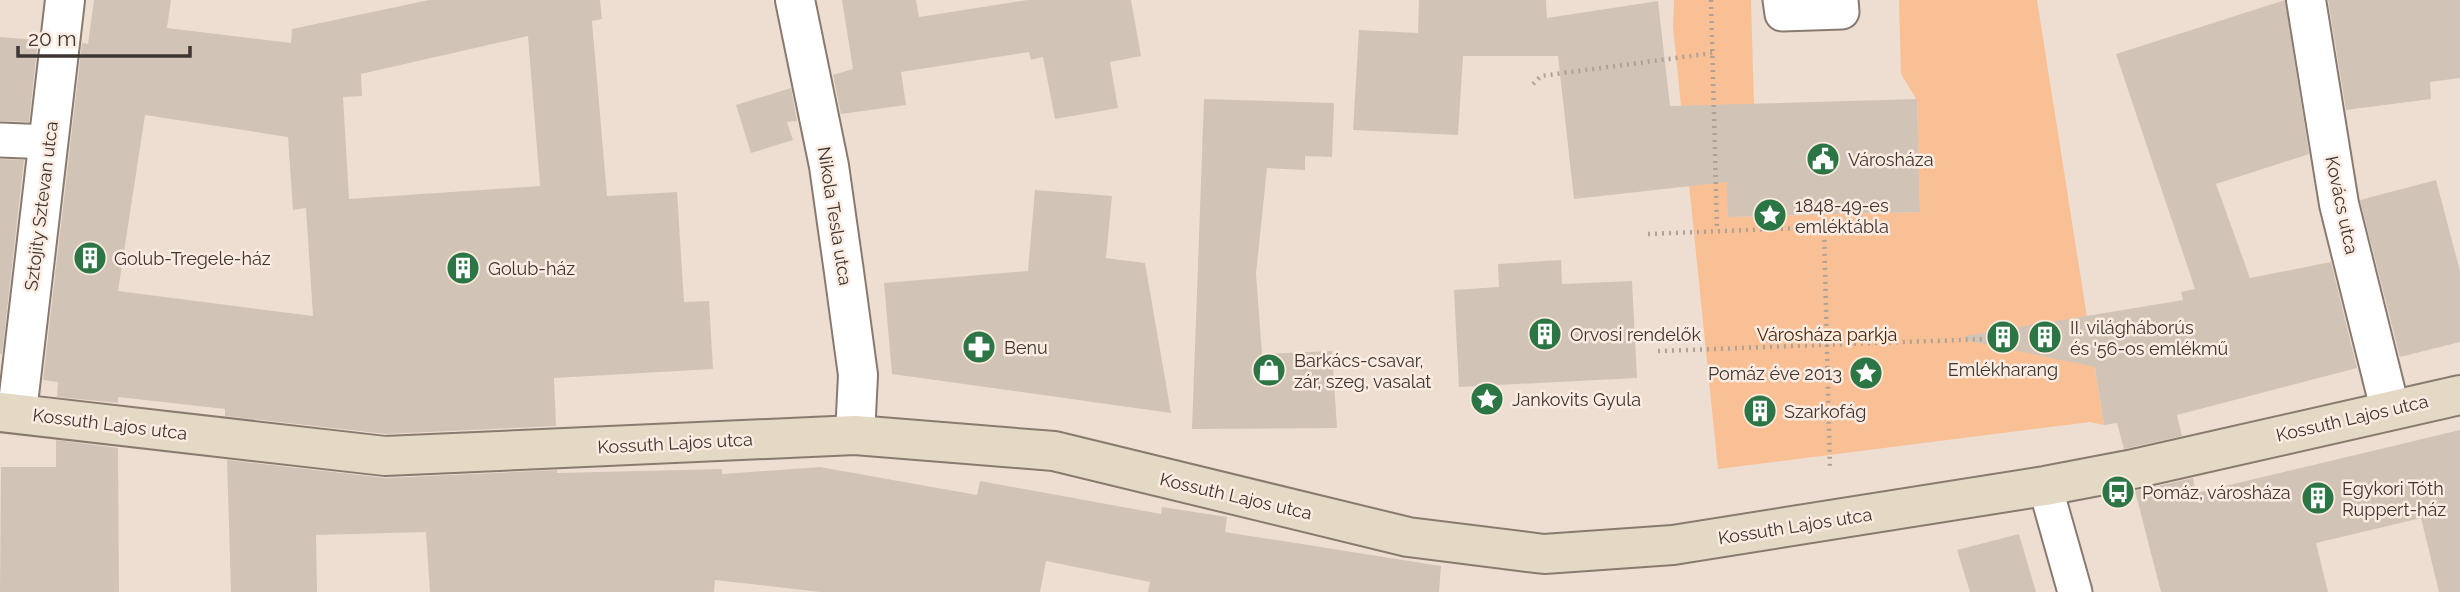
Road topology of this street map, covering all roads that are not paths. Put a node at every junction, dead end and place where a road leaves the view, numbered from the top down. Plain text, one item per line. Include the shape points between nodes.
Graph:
1 (65, 0) edge
2 (795, 0) edge
3 (1780, 0) edge
4 (1841, 0) edge
5 (2306, 0) edge
6 (0, 140) edge
7 (50, 142) junction
8 (2460, 395) edge
9 (2390, 408) junction
10 (9, 412) edge
11 (855, 435) junction
12 (2045, 486) junction
13 (2076, 592) edge

1 - 7 street, Sztojity Sztevan utca
2 - 11 street, Nikola Tesla utca via 835,206 858,375
3 - 4 lane via 1782,14 1842,12
5 - 9 street, Kovács utca via 2339,204
6 - 7 lane
7 - 10 street, Sztojity Sztevan utca
8 - 9 main road, Kossuth Lajos utca
9 - 12 main road, Kossuth Lajos utca
10 - 11 main road, Kossuth Lajos utca via 385,456
11 - 12 main road, Kossuth Lajos utca via 1054,451 1408,537 1544,554 1661,547
12 - 13 lane

